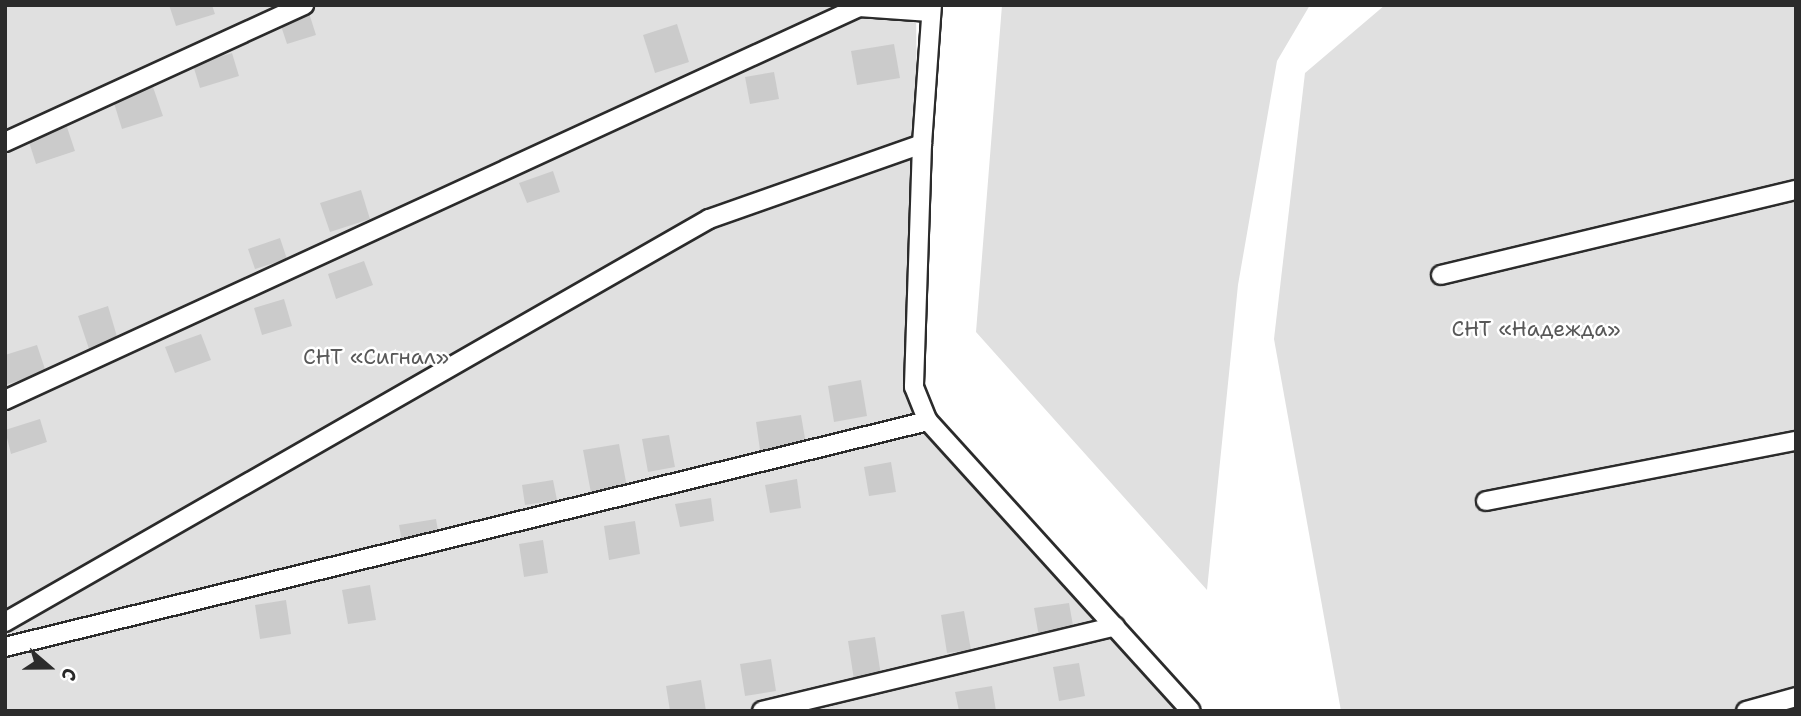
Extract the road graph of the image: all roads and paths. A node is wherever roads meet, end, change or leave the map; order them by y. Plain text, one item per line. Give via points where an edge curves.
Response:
1 (304, 5) edge
2 (931, 9) edge
3 (5, 142) edge
4 (922, 144) junction
5 (1796, 190) edge
6 (1440, 275) dead end
7 (5, 400) edge
8 (928, 421) junction
9 (1796, 441) edge
10 (1486, 500) dead end
11 (5, 622) edge
12 (1115, 626) junction
13 (5, 647) edge
14 (1796, 697) edge
15 (762, 711) edge
16 (1191, 711) edge
17 (1746, 711) edge

1 - 3 lane
2 - 4 lane
2 - 7 lane via 859,7
4 - 8 lane via 914,387
4 - 11 lane via 709,219
5 - 6 lane
8 - 12 lane
8 - 13 lane
9 - 10 lane
12 - 15 lane
12 - 16 lane
14 - 17 lane

